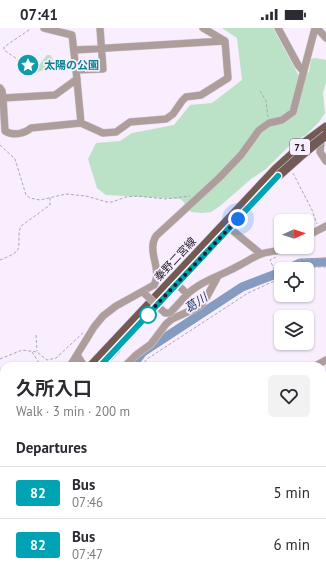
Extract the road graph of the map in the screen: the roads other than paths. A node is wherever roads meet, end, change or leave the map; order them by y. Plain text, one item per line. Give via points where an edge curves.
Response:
1 (44, 28) edge
2 (100, 28) edge
3 (202, 28) edge
4 (278, 28) edge
5 (316, 28) edge
6 (326, 38) edge
7 (225, 41) junction
8 (102, 49) junction
9 (75, 50) junction
10 (76, 70) junction
11 (304, 71) junction
12 (77, 79) junction
13 (0, 88) edge
14 (3, 98) junction
15 (81, 123) junction
16 (326, 127) edge
17 (2, 130) edge
18 (326, 135) edge
19 (326, 161) edge
20 (277, 172) junction
21 (292, 172) road end
22 (326, 226) edge
23 (234, 231) dead end
24 (314, 232) edge
25 (274, 252) edge
26 (261, 254) junction
27 (218, 276) junction
28 (176, 284) junction
29 (143, 292) junction
30 (184, 297) junction
31 (77, 355) junction
32 (73, 362) edge
33 (81, 362) edge
34 (95, 362) edge
35 (104, 362) edge
36 (129, 362) edge

1 - 9 street via 72,35
2 - 8 street
3 - 7 street
4 - 11 street via 298,65
5 - 6 street
5 - 11 street
7 - 8 street
7 - 15 street via 228,78 201,95 186,97 166,119 130,122 116,132 103,133
8 - 9 street
8 - 10 street via 103,69
9 - 10 street
10 - 12 street
11 - 29 street via 294,112 259,130 241,155 156,236 152,248 157,280
12 - 14 street via 55,95
12 - 15 street
13 - 14 street
14 - 17 street
15 - 17 street via 31,128 26,132 9,134
16 - 20 main road, 71 via 307,141
18 - 20 main road, 71, bridge
19 - 21 street via 320,152 320,141 311,142 287,163
20 - 28 main road, 秦野二宮線 / 71
20 - 34 main road, 秦野二宮線 / 71
22 - 24 street
23 - 26 street
25 - 26 street
26 - 27 street
27 - 30 street via 192,289
27 - 36 street via 200,306 172,318 151,344
28 - 30 street
28 - 35 main road, 秦野二宮線 / 71
29 - 30 street, bridge via 165,313 170,313
29 - 31 street via 103,316
31 - 32 street
31 - 33 street

